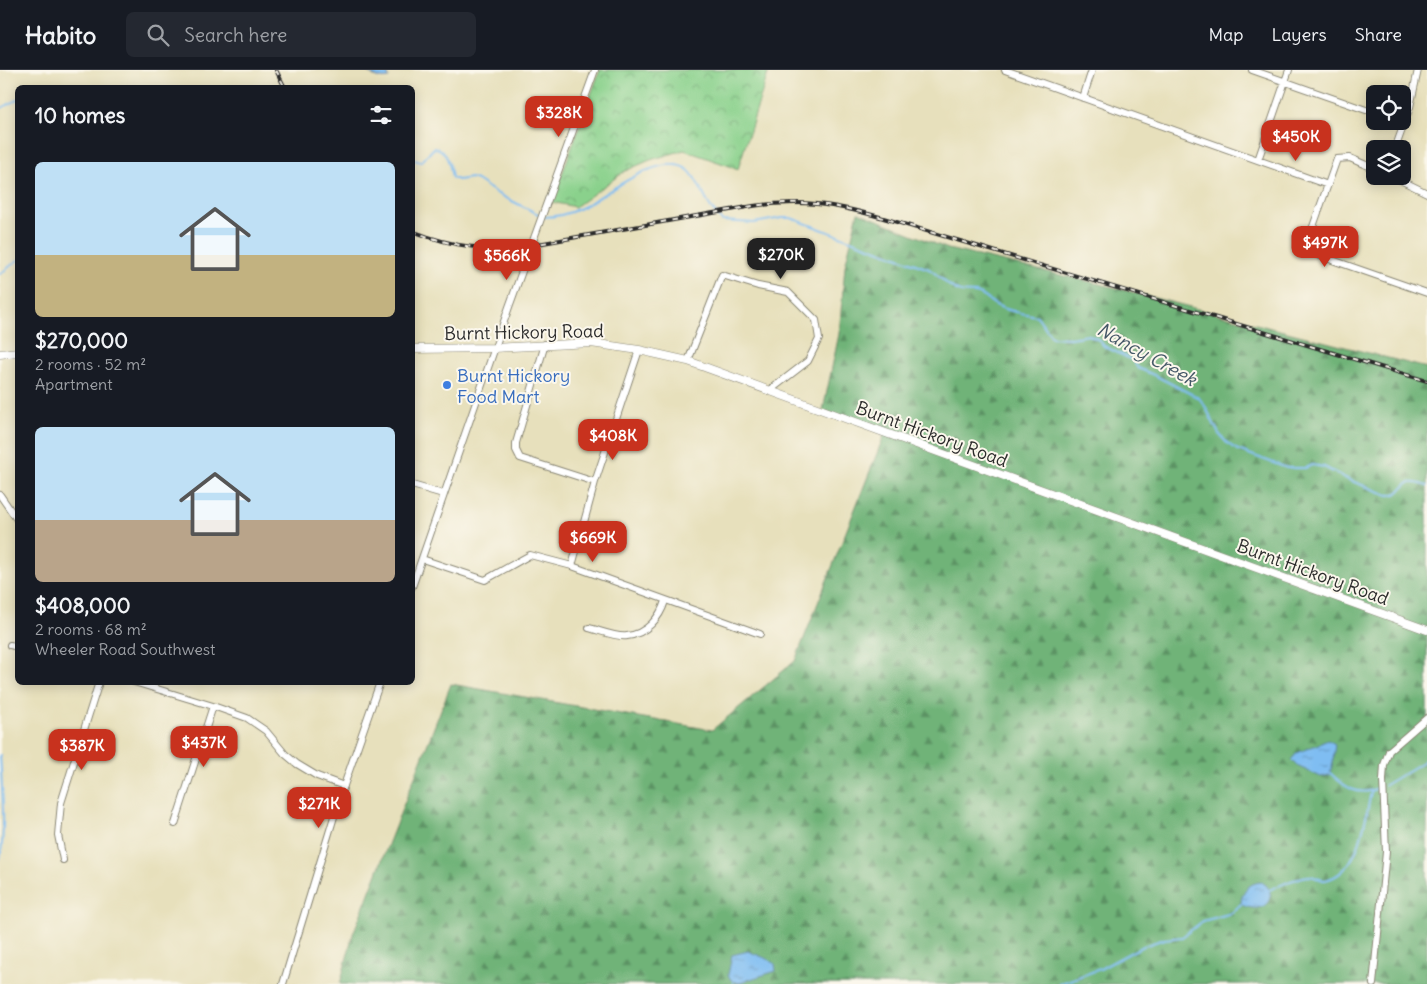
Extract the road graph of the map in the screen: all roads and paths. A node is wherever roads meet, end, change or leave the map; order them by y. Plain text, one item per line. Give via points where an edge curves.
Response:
1 (595, 70) edge
2 (1005, 70) edge
3 (1092, 70) edge
4 (1252, 70) edge
5 (1289, 70) edge
6 (1418, 70) edge
7 (1285, 81) junction
8 (1082, 98) junction
9 (1366, 110) dead end
10 (1398, 140) edge
11 (1258, 160) junction
12 (1366, 165) edge
13 (1328, 185) junction
14 (1411, 185) edge
15 (1427, 193) edge
16 (1427, 293) edge
17 (544, 344) junction
18 (494, 348) junction
19 (415, 349) edge
20 (639, 350) junction
21 (15, 352) edge
22 (0, 354) edge
23 (688, 362) junction
24 (769, 391) junction
25 (595, 482) junction
26 (415, 486) edge
27 (443, 494) junction
28 (0, 495) edge
29 (15, 517) edge
30 (422, 559) junction
31 (572, 566) junction
32 (415, 579) edge
33 (665, 601) junction
34 (589, 628) dead end
35 (1427, 630) edge
36 (760, 634) dead end
37 (98, 685) edge
38 (144, 685) edge
39 (379, 685) edge
40 (213, 706) junction
41 (1427, 718) edge
42 (344, 786) junction
43 (175, 824) dead end
44 (64, 860) dead end
45 (283, 984) edge
46 (1373, 984) edge

1 - 18 street
2 - 8 street
3 - 8 street
4 - 7 street
5 - 7 street
6 - 10 street
7 - 9 street
7 - 11 street
8 - 11 street
11 - 13 street
12 - 13 street via 1350,158 1338,159
13 - 16 street via 1310,235 1312,253
14 - 15 street
17 - 18 main road, Burnt Hickory Road
17 - 20 main road, Burnt Hickory Road via 591,343
17 - 25 street via 516,450 520,458
18 - 19 main road, Burnt Hickory Road
18 - 27 street
20 - 23 main road, Burnt Hickory Road
20 - 25 street
21 - 22 main road
23 - 24 main road, Burnt Hickory Road
23 - 24 street via 722,275 788,292 816,320 818,339 808,361
24 - 35 main road, Burnt Hickory Road
25 - 31 street
26 - 27 street
27 - 30 street
28 - 29 street
30 - 31 street via 485,580 530,555
30 - 32 street
31 - 33 street
33 - 34 street via 662,613 647,629 626,637
33 - 36 street
37 - 44 street via 61,803 58,835
38 - 40 street
39 - 42 street
40 - 42 street via 257,724 297,764
40 - 43 street
41 - 46 street via 1389,751 1384,765 1386,852
42 - 45 street

